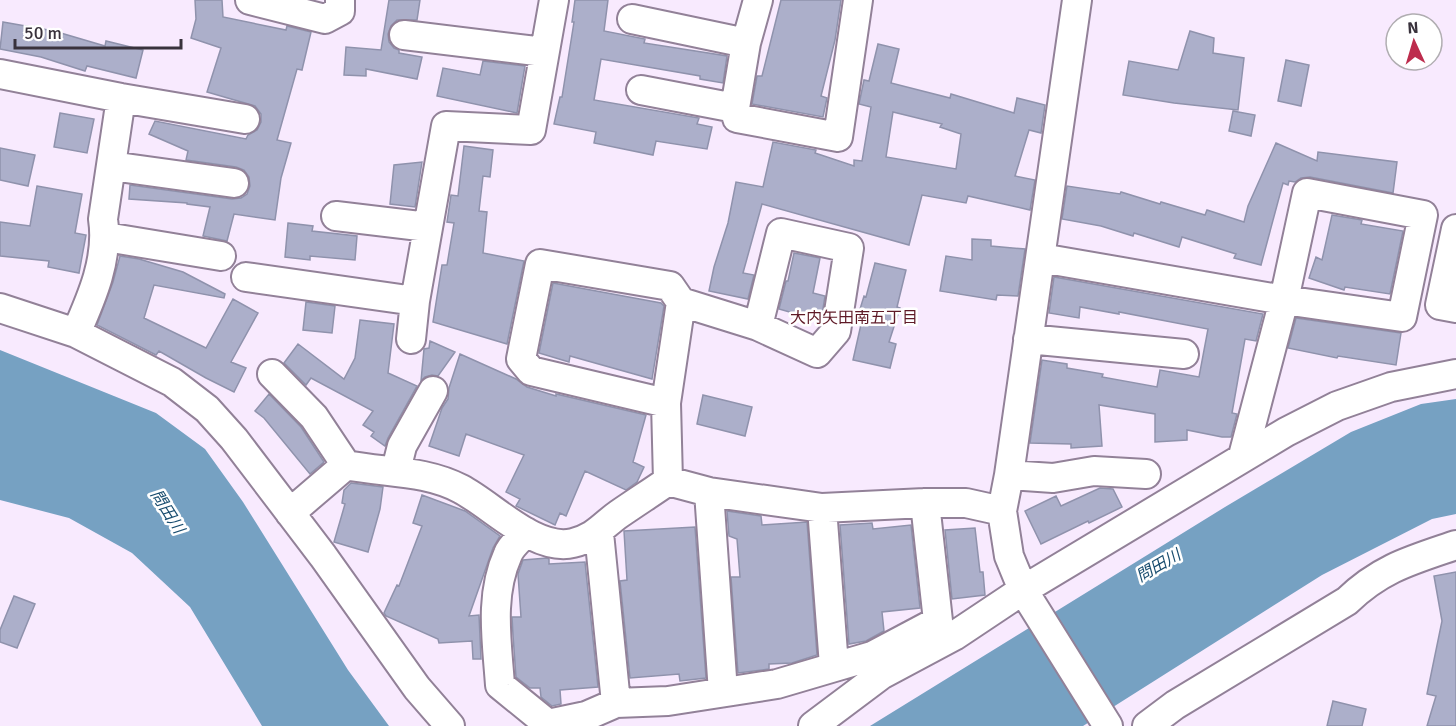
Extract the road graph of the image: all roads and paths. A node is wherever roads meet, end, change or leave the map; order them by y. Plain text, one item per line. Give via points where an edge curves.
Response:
1 (250, 0) edge
2 (340, 0) edge
3 (554, 0) edge
4 (758, 0) edge
5 (858, 0) edge
6 (1077, 0) edge
7 (632, 19) dead end
8 (404, 35) dead end
9 (746, 43) junction
10 (544, 52) junction
11 (0, 74) edge
12 (641, 90) dead end
13 (121, 98) junction
14 (735, 108) junction
15 (245, 120) dead end
16 (111, 166) junction
17 (234, 183) dead end
18 (336, 216) dead end
19 (428, 227) junction
20 (1456, 229) edge
21 (106, 237) junction
22 (221, 256) dead end
23 (1041, 258) junction
24 (246, 277) dead end
25 (1284, 300) junction
26 (415, 301) junction
27 (681, 302) junction
28 (0, 308) edge
29 (1456, 308) edge
30 (758, 326) dead end
31 (76, 333) junction
32 (411, 339) dead end
33 (1028, 339) junction
34 (1184, 354) dead end
35 (272, 374) dead end
36 (1456, 374) edge
37 (433, 391) dead end
38 (666, 403) junction
39 (1243, 456) junction
40 (346, 465) junction
41 (396, 470) junction
42 (1146, 474) dead end
43 (1010, 475) junction
44 (668, 481) junction
45 (709, 492) junction
46 (925, 503) junction
47 (822, 508) junction
48 (1002, 511) junction
49 (290, 513) junction
50 (526, 532) junction
51 (599, 532) junction
52 (1456, 545) edge
53 (1026, 595) junction
54 (834, 666) junction
55 (723, 692) junction
56 (616, 703) junction
57 (450, 726) edge
58 (813, 726) edge
59 (1108, 726) edge
60 (1147, 726) edge

1 - 2 street via 325,20 340,11
3 - 10 street
4 - 9 street
5 - 14 street via 838,137 737,118
6 - 23 street
7 - 9 street
8 - 10 street
9 - 14 street
10 - 19 street via 531,130 446,126
11 - 13 street
12 - 14 street
13 - 15 street
13 - 16 street
16 - 17 street
16 - 21 street via 103,219
18 - 19 street
19 - 26 street
20 - 29 street via 1440,306
21 - 22 street
21 - 31 street via 95,291
23 - 25 street
23 - 33 street
24 - 26 street
25 - 25 street via 1402,317 1423,215 1307,193
25 - 39 street
26 - 32 street
27 - 30 street
27 - 38 street
27 - 38 street via 670,286 540,264 520,359 531,371
28 - 31 street
31 - 49 street via 172,382 207,409
33 - 34 street
33 - 43 street
35 - 40 street via 314,417
36 - 39 street via 1390,387 1337,406
37 - 41 street via 402,446
38 - 44 street
39 - 53 street
40 - 41 street
40 - 49 street
41 - 50 street via 427,475 461,489
42 - 43 street via 1094,471 1053,478
43 - 48 street
44 - 45 street
44 - 51 street
45 - 47 street
45 - 55 street
46 - 47 street
46 - 48 street via 966,504
46 - 54 street via 938,621 872,656
47 - 54 street
48 - 53 street via 1009,556
49 - 57 street via 417,688
50 - 51 street via 556,545 574,543
50 - 56 street via 508,552 497,592 494,611 500,685 548,724 586,716
51 - 56 street
52 - 60 street via 1402,563 1365,583 1347,601
53 - 58 street via 881,675
53 - 59 street
54 - 55 street via 777,684
55 - 56 street via 668,701

